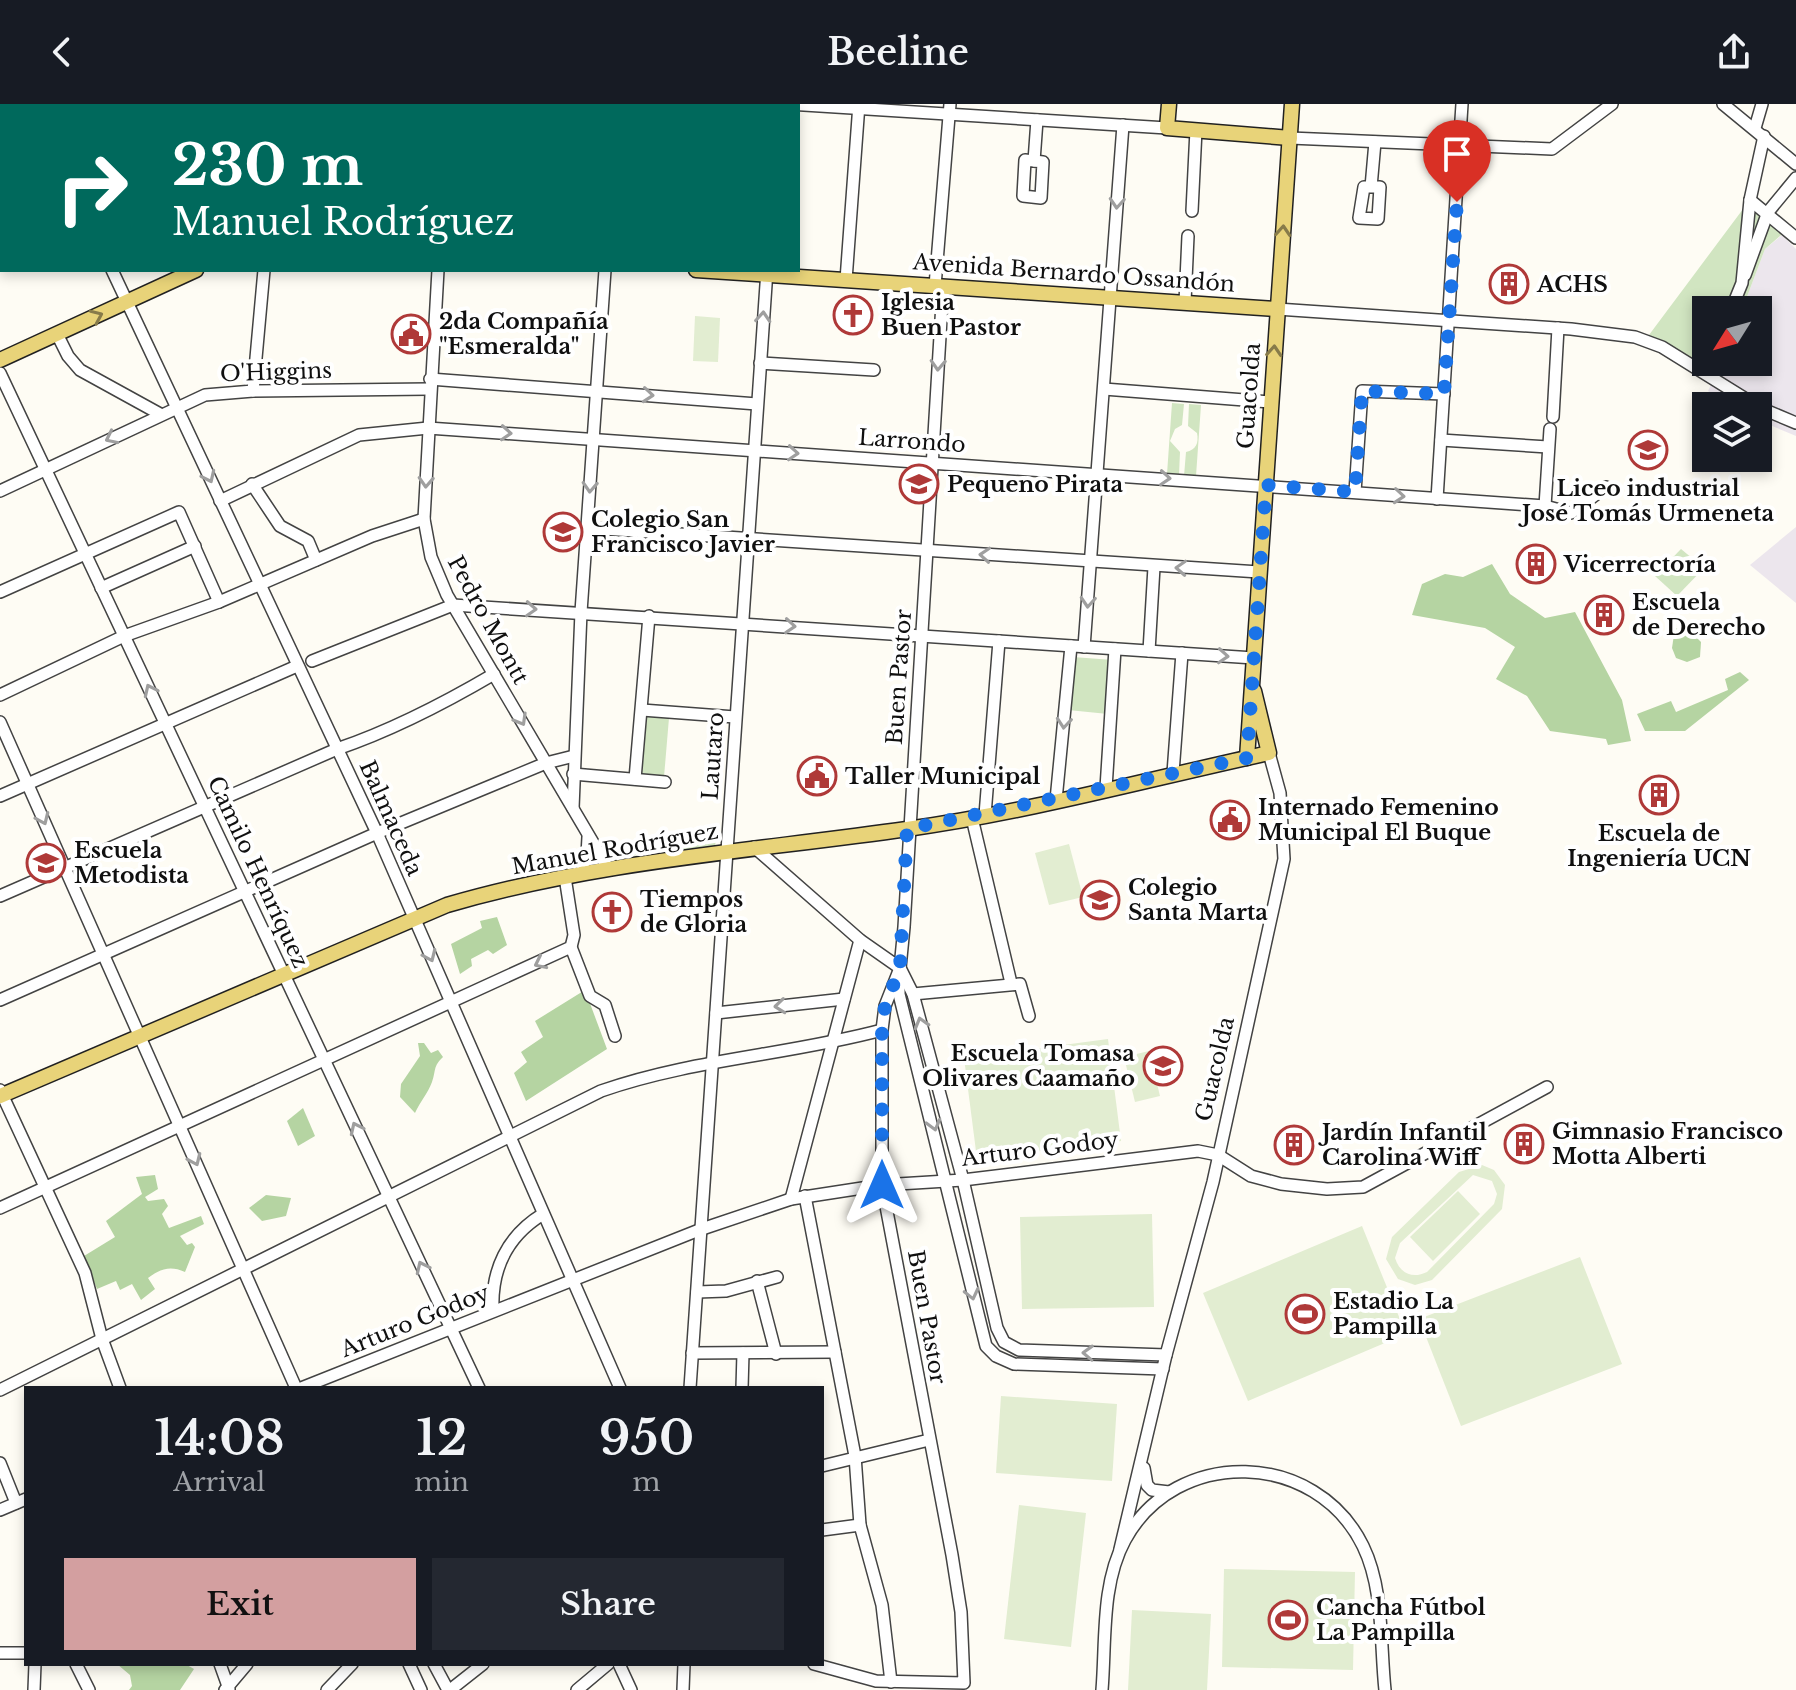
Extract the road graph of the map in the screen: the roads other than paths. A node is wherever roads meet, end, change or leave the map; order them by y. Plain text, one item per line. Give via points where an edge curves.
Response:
1 (800, 104) edge
2 (1169, 104) edge
3 (1292, 104) edge
4 (1462, 104) edge
5 (1612, 104) edge
6 (1723, 104) edge
7 (859, 106) edge
8 (1763, 107) edge
9 (949, 109) edge
10 (1037, 120) junction
11 (1123, 125) junction
12 (1167, 128) junction
13 (1196, 130) junction
14 (1759, 132) junction
15 (1290, 138) junction
16 (1375, 142) junction
17 (1461, 147) junction
18 (1034, 161) dead end
19 (1796, 164) edge
20 (1796, 178) edge
21 (1371, 187) dead end
22 (1750, 200) junction
23 (1192, 211) dead end
24 (1768, 212) junction
25 (1188, 236) dead end
26 (1796, 238) edge
27 (113, 272) edge
28 (192, 272) edge
29 (264, 272) edge
30 (438, 272) edge
31 (605, 272) edge
32 (767, 272) edge
33 (846, 280) junction
34 (1742, 283) junction
35 (939, 286) junction
36 (1737, 296) edge
37 (1110, 297) junction
38 (1185, 302) junction
39 (127, 303) junction
40 (1277, 309) junction
41 (1448, 320) junction
42 (1558, 328) junction
43 (57, 334) junction
44 (0, 360) edge
45 (760, 363) junction
46 (1692, 367) edge
47 (874, 370) dead end
48 (0, 373) edge
49 (1708, 376) edge
50 (430, 384) junction
51 (1104, 389) junction
52 (253, 391) junction
53 (596, 391) junction
54 (1734, 392) edge
55 (1444, 394) junction
56 (1270, 402) junction
57 (757, 404) junction
58 (176, 406) junction
59 (1772, 413) edge
60 (160, 414) junction
61 (1796, 423) edge
62 (428, 428) junction
63 (592, 439) junction
64 (1441, 440) junction
65 (1548, 447) junction
66 (754, 450) junction
67 (933, 462) junction
68 (46, 470) junction
69 (1098, 474) junction
70 (252, 484) junction
71 (1266, 485) junction
72 (1606, 487) dead end
73 (0, 491) edge
74 (1355, 492) junction
75 (1437, 499) junction
76 (220, 501) junction
77 (1545, 506) junction
78 (424, 519) junction
79 (588, 528) junction
80 (748, 537) junction
81 (195, 546) junction
82 (926, 551) junction
83 (86, 554) junction
84 (316, 560) junction
85 (1091, 563) junction
86 (1154, 567) junction
87 (1259, 572) junction
88 (260, 585) junction
89 (101, 588) junction
90 (0, 592) edge
91 (219, 602) junction
92 (453, 605) junction
93 (581, 612) junction
94 (649, 616) junction
95 (742, 622) junction
96 (124, 636) junction
97 (922, 636) junction
98 (999, 641) junction
99 (1071, 646) junction
100 (1084, 647) junction
101 (1115, 649) junction
102 (1149, 651) junction
103 (1182, 653) junction
104 (1254, 658) junction
105 (312, 661) dead end
106 (297, 666) junction
107 (494, 674) junction
108 (1254, 691) junction
109 (0, 695) edge
110 (642, 710) junction
111 (735, 717) junction
112 (0, 722) edge
113 (166, 724) junction
114 (337, 749) junction
115 (1269, 753) junction
116 (574, 756) junction
117 (1247, 758) junction
118 (546, 763) junction
119 (1173, 773) junction
120 (573, 774) junction
121 (635, 779) junction
122 (665, 782) dead end
123 (27, 784) junction
124 (1106, 788) junction
125 (0, 796) edge
126 (1056, 800) junction
127 (205, 808) junction
128 (573, 808) junction
129 (978, 817) junction
130 (907, 829) junction
131 (587, 832) junction
132 (377, 833) junction
133 (754, 847) junction
134 (726, 851) junction
135 (608, 868) junction
136 (66, 869) junction
137 (581, 874) junction
138 (565, 877) junction
139 (245, 892) junction
140 (0, 896) edge
141 (414, 919) junction
142 (860, 940) junction
143 (571, 947) junction
144 (104, 955) junction
145 (900, 968) junction
146 (284, 976) junction
147 (1011, 983) junction
148 (913, 994) junction
149 (844, 999) junction
150 (0, 1000) edge
151 (451, 1002) junction
152 (716, 1013) junction
153 (1029, 1016) dead end
154 (882, 1030) junction
155 (615, 1036) dead end
156 (141, 1037) junction
157 (833, 1043) junction
158 (323, 1058) junction
159 (711, 1062) junction
160 (1547, 1087) dead end
161 (1, 1094) edge
162 (180, 1125) junction
163 (509, 1137) junction
164 (1218, 1155) junction
165 (963, 1180) junction
166 (948, 1181) junction
167 (882, 1185) junction
168 (44, 1188) junction
169 (805, 1196) junction
170 (390, 1199) junction
171 (791, 1199) junction
172 (0, 1208) edge
173 (543, 1214) junction
174 (699, 1230) junction
175 (244, 1270) junction
176 (777, 1277) dead end
177 (572, 1281) junction
178 (757, 1281) junction
179 (697, 1292) junction
180 (493, 1311) junction
181 (451, 1328) junction
182 (102, 1339) junction
183 (835, 1352) junction
184 (692, 1353) junction
185 (743, 1353) junction
186 (776, 1354) junction
187 (1166, 1355) junction
188 (1163, 1369) junction
189 (119, 1386) edge
190 (298, 1386) edge
191 (304, 1386) edge
192 (478, 1386) edge
193 (619, 1386) edge
194 (690, 1386) edge
195 (742, 1386) edge
196 (0, 1390) edge
197 (929, 1440) junction
198 (1143, 1455) junction
199 (855, 1456) junction
200 (0, 1463) edge
201 (824, 1465) edge
202 (1170, 1492) junction
203 (21, 1501) edge
204 (0, 1510) edge
205 (860, 1525) junction
206 (824, 1530) edge
207 (1120, 1549) junction
208 (0, 1653) edge
209 (24, 1653) edge
210 (35, 1666) edge
211 (77, 1666) edge
212 (221, 1666) edge
213 (245, 1666) edge
214 (350, 1666) edge
215 (410, 1666) edge
216 (435, 1666) edge
217 (480, 1666) edge
218 (606, 1666) edge
219 (620, 1666) edge
220 (684, 1666) edge
221 (820, 1666) edge
222 (891, 1682) junction
223 (227, 1689) edge
224 (34, 1690) edge
225 (89, 1690) edge
226 (327, 1690) edge
227 (421, 1690) edge
228 (449, 1690) edge
229 (577, 1690) edge
230 (631, 1690) edge
231 (683, 1690) edge
232 (1102, 1690) edge
233 (1385, 1690) edge

1 - 7 street
2 - 12 main road
3 - 15 main road, Guacolda
4 - 17 street
5 - 17 street via 1552,149
6 - 14 street
7 - 9 street
7 - 33 street
8 - 14 street
9 - 10 street
9 - 35 street, Buen Pastor
10 - 11 street
10 - 18 street
11 - 12 street
11 -> 37 street
12 - 13 main road
13 - 15 main road
13 - 23 street
14 - 19 street
14 - 22 street
15 - 16 street
40 -> 15 main road, Guacolda
16 - 17 street
16 - 21 street
17 - 41 street
20 - 24 street
22 - 24 street
22 - 34 street
24 - 26 street
24 - 34 street
25 - 38 street
27 - 39 street, Balmaceda
28 - 39 main road
29 - 52 street
30 - 50 street, Pedro Montt
31 - 53 street
32 - 33 main road, Avenida Bernardo Ossandón
45 -> 32 street, Lautaro
33 - 35 main road, Avenida Bernardo Ossandón
34 - 36 street
35 - 37 main road, Avenida Bernardo Ossandón
35 -> 67 street, Buen Pastor
37 - 38 main road, Avenida Bernardo Ossandón
37 - 51 street
38 - 40 main road, Avenida Bernardo Ossandón
43 -> 39 main road
39 - 58 street, Balmaceda
40 - 41 street, Avenida Bernardo Ossandón
56 -> 40 main road, Guacolda
41 - 42 street, Avenida Bernardo Ossandón
41 - 55 street
42 - 46 street, Avenida Bernardo Ossandón via 1646,340
42 - 65 street
43 - 44 main road
43 - 60 street via 80,370
45 - 47 street
45 - 57 street, Lautaro
48 - 68 street, Camilo Henríquez
49 - 54 street, Avenida Bernardo Ossandón
50 - 52 street, O'Higgins
50 - 53 street, O'Higgins
50 - 62 street, Pedro Montt
51 - 56 street
51 - 69 street
52 - 58 street, O'Higgins via 213,393
53 -> 57 street, O'Higgins
53 - 63 street
55 - 64 street
55 - 74 street via 1362,391
56 - 71 main road, Guacolda
57 - 66 street, Lautaro
58 - 60 street, O'Higgins
58 -> 76 street, Balmaceda
59 - 61 street, Avenida Bernardo Ossandón
60 -> 68 street, O'Higgins
62 -> 63 street, Larrondo
62 - 70 street, Larrondo via 359,435
62 -> 78 street, Pedro Montt
63 - 66 street, Larrondo
63 -> 79 street
64 - 65 street
64 - 75 street
65 - 77 street
66 -> 67 street, Larrondo
66 - 80 street, Lautaro
67 - 69 street, Larrondo
67 - 82 street, Buen Pastor
68 - 73 street, O'Higgins
68 - 83 street, Camilo Henríquez
69 -> 71 street, Larrondo
69 - 85 street
70 - 76 street, Larrondo
70 - 84 street via 280,526 308,541
71 - 74 street, Larrondo
71 - 87 main road, Guacolda
72 - 77 street, Larrondo via 1571,513
74 -> 75 street, Larrondo
75 - 77 street, Larrondo
76 - 88 street, Balmaceda
78 - 84 street
78 - 92 street, Pedro Montt via 431,557
79 - 80 street
79 - 93 street
80 - 82 street
80 - 95 street, Lautaro
81 - 83 street via 179,512
81 - 89 street
81 - 91 street
85 -> 82 street
82 - 97 street, Buen Pastor
83 - 89 street, Camilo Henríquez
83 - 90 street
84 - 88 street
85 - 86 street
85 -> 100 street
87 -> 86 street
86 - 102 street
87 - 104 main road, Guacolda
88 - 91 street
88 - 106 street, Balmaceda
89 - 96 street, Camilo Henríquez
91 - 96 street
92 -> 93 street
92 - 105 street
92 - 107 street, Pedro Montt
93 - 94 street
93 - 116 street
94 - 95 street
94 - 110 street
95 -> 97 street
95 - 111 street, Lautaro
96 - 109 street
113 -> 96 street, Camilo Henríquez
97 - 98 street
97 - 130 street, Buen Pastor
98 - 99 street
98 - 129 street
99 - 100 street
99 -> 126 street
100 - 101 street
101 - 102 street
101 - 124 street
102 - 103 street
103 -> 104 street
103 - 119 street
104 - 108 main road, Guacolda
106 - 113 street
106 - 114 street, Balmaceda
107 - 114 street via 441,706
107 -> 118 street, Pedro Montt
108 - 115 main road, Guacolda
108 - 117 main road, Guacolda
110 - 111 street
110 - 121 street
111 - 134 street, Lautaro
112 - 123 street
113 - 123 street
113 - 127 street, Camilo Henríquez
114 - 127 street
114 - 132 street, Balmaceda
115 - 117 main road, Manuel Rodríguez
115 - 164 street, Guacolda via 1280,793 1284,859
116 - 118 street
116 - 120 street
117 - 119 main road, Manuel Rodríguez
118 - 128 street, Pedro Montt
118 - 132 street
119 - 124 main road, Manuel Rodríguez
120 - 121 street
120 - 128 street
121 - 122 street
123 - 125 street
123 -> 136 street
124 - 126 main road, Manuel Rodríguez
126 - 129 main road, Manuel Rodríguez
127 - 136 street
127 - 139 street, Camilo Henríquez
128 - 131 street, Pedro Montt
129 - 130 main road, Manuel Rodríguez
129 - 147 street
130 - 133 main road, Manuel Rodríguez
130 - 145 street, Buen Pastor
131 - 135 street, Pedro Montt
131 - 137 street
132 - 139 street
132 - 141 street, Balmaceda
133 - 134 main road, Manuel Rodríguez
133 - 142 street
134 - 135 main road, Manuel Rodríguez
134 - 152 street, Lautaro
135 - 137 main road, Manuel Rodríguez
136 - 140 street
136 - 144 street
137 - 138 main road, Manuel Rodríguez
138 - 141 main road, Manuel Rodríguez via 474,897
138 - 143 street via 574,935
139 - 144 street
139 - 146 street, Camilo Henríquez
141 - 146 main road, Manuel Rodríguez
141 -> 151 street, Balmaceda
142 - 145 street
142 - 149 street
143 -> 151 street
143 - 155 street via 590,996 605,1005
144 - 150 street
144 - 156 street
145 - 148 street
145 - 154 street, Buen Pastor
145 -> 166 street via 899,994
146 - 156 main road, Manuel Rodríguez
146 - 158 street, Camilo Henríquez
147 - 148 street
147 - 153 street via 1024,989
165 -> 148 street
149 -> 152 street
149 - 157 street
151 - 158 street
151 - 163 street, Balmaceda
152 - 159 street, Lautaro
154 - 157 street
154 - 167 street, Buen Pastor
156 - 161 main road, Manuel Rodríguez
156 - 162 street
157 - 159 street
157 - 171 street
158 - 162 street
170 -> 158 street, Camilo Henríquez
159 - 163 street via 601,1091
159 - 174 street, Lautaro
160 - 164 street, Arturo Godoy via 1363,1187 1281,1184 1251,1176
161 - 168 street
162 - 168 street
162 -> 175 street
163 - 170 street
163 - 173 street, Balmaceda
164 - 165 street, Arturo Godoy via 1173,1153
164 - 187 street, Guacolda
165 - 166 street, Arturo Godoy
187 -> 165 street via 1019,1350 1004,1342
166 - 167 street, Arturo Godoy
166 -> 188 street via 981,1334 991,1352 1014,1364
167 - 169 street, Arturo Godoy
167 - 197 street, Buen Pastor
168 - 172 street
168 - 182 street via 85,1273
169 - 171 street, Arturo Godoy
169 - 183 street
170 - 175 street
181 -> 170 street, Camilo Henríquez
171 - 174 street, Arturo Godoy
173 - 177 street, Balmaceda
173 - 180 street via 518,1233 500,1261
174 - 177 street, Arturo Godoy
174 - 179 street, Lautaro
175 - 182 street
175 - 190 street
176 - 178 street
177 - 180 street, Arturo Godoy
177 - 193 street, Balmaceda
178 - 179 street via 726,1291
178 - 186 street
179 - 184 street, Lautaro
180 - 181 street, Arturo Godoy
181 - 191 street, Arturo Godoy
181 - 192 street, Camilo Henríquez
182 - 189 street
182 - 196 street
183 - 186 street
183 - 199 street
184 - 185 street
184 - 194 street, Lautaro
185 - 186 street
185 - 195 street
187 - 188 street, Guacolda
188 - 198 street, Guacolda
197 - 199 street
197 - 222 street, Buen Pastor via 961,1612 964,1683
198 - 202 street via 1147,1485 1158,1493
198 - 207 street, Guacolda
199 - 201 street
199 - 205 street
200 - 203 street
202 - 207 street via 1141,1517
202 - 233 street via 1212,1474 1253,1471 1293,1480 1328,1501 1355,1531 1372,1569
203 - 204 street
205 - 206 street
205 - 222 street via 882,1605
207 - 232 street, Guacolda via 1108,1598
208 - 209 street
210 - 224 street
211 - 225 street
212 - 223 street
213 - 223 street
214 - 226 street
215 - 227 street
216 - 228 street
217 - 228 street
218 - 229 street
219 - 230 street
220 - 231 street
221 - 222 street

